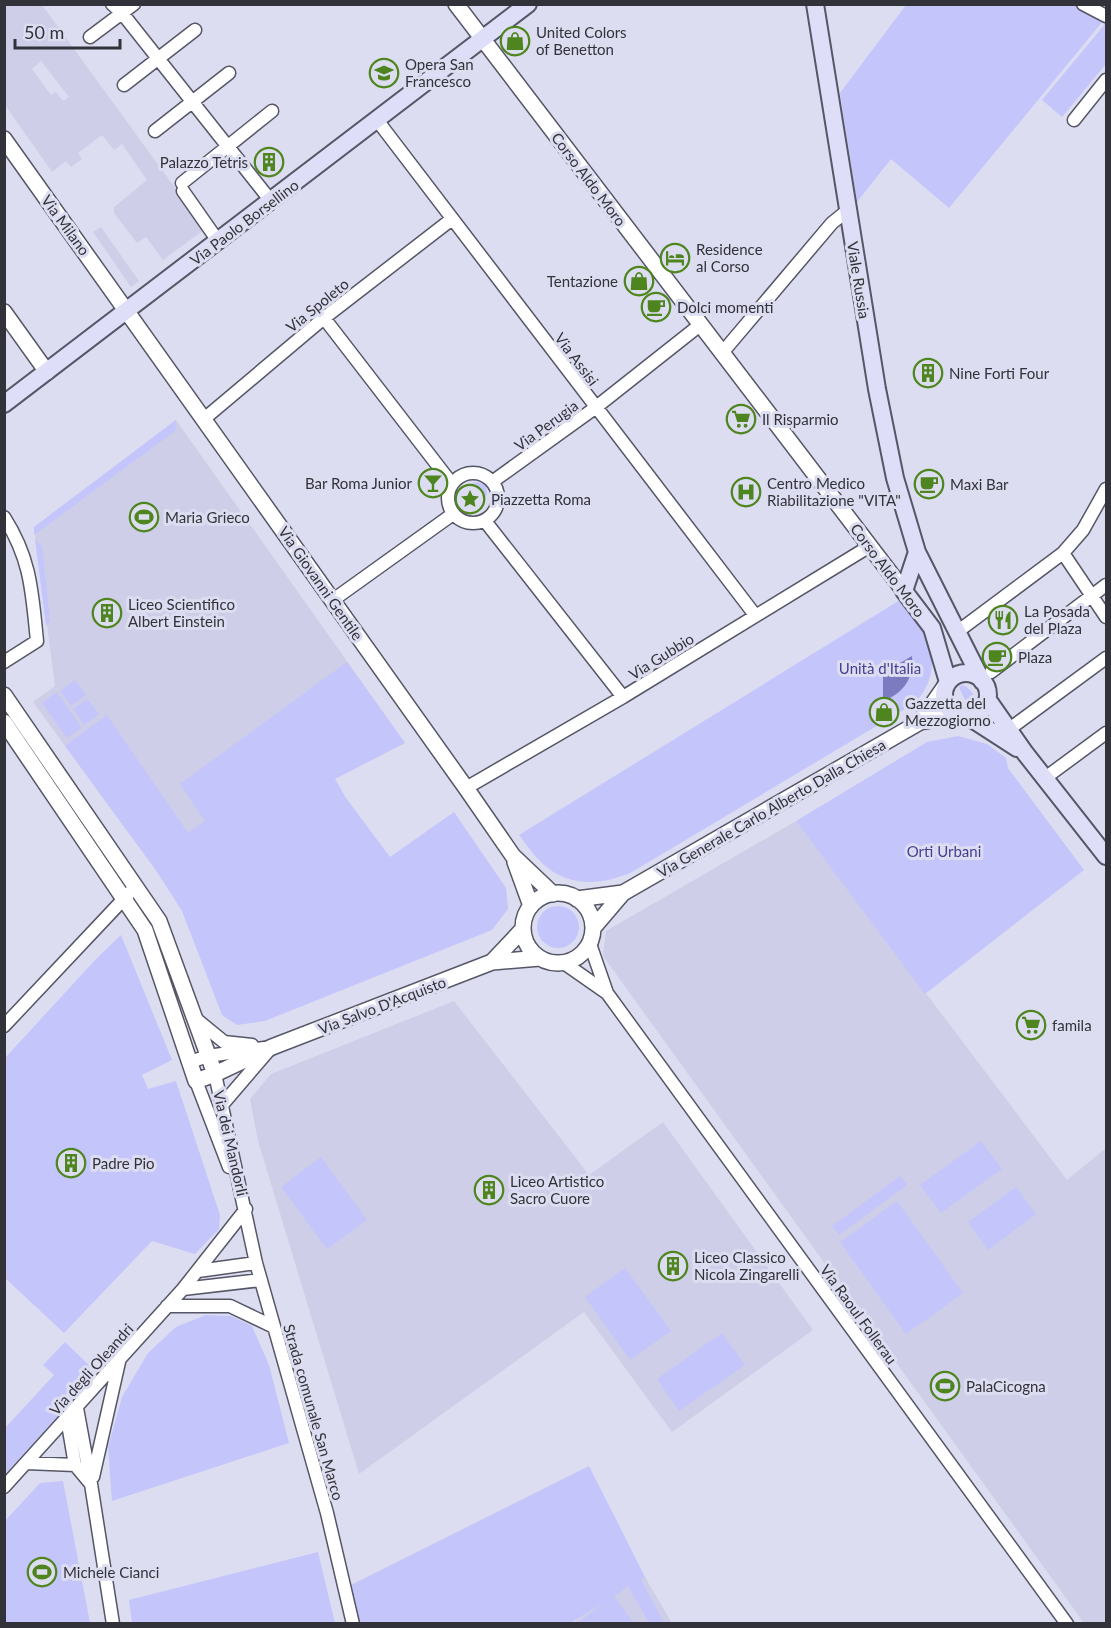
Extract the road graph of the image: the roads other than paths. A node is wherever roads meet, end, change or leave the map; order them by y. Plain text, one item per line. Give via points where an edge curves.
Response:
1 (112, 4) edge
2 (134, 4) edge
3 (456, 4) edge
4 (528, 4) edge
5 (815, 4) edge
6 (1083, 4) edge
7 (122, 13) junction
8 (1107, 16) edge
9 (195, 30) dead end
10 (90, 37) dead end
11 (483, 40) junction
12 (158, 58) junction
13 (229, 73) dead end
14 (1107, 80) edge
15 (124, 85) dead end
16 (192, 102) junction
17 (272, 111) dead end
18 (377, 120) junction
19 (1074, 120) dead end
20 (155, 131) dead end
21 (4, 139) edge
22 (227, 147) junction
23 (271, 201) junction
24 (847, 211) junction
25 (452, 219) junction
26 (218, 242) junction
27 (127, 310) junction
28 (6, 316) edge
29 (324, 318) junction
30 (700, 324) junction
31 (722, 353) junction
32 (46, 372) junction
33 (4, 404) edge
34 (596, 408) junction
35 (204, 419) junction
36 (492, 482) junction
37 (452, 484) junction
38 (1107, 489) edge
39 (453, 514) junction
40 (4, 517) edge
41 (485, 520) junction
42 (870, 546) junction
43 (917, 552) junction
44 (1063, 554) junction
45 (1107, 585) edge
46 (904, 591) junction
47 (1092, 596) junction
48 (333, 600) junction
49 (755, 615) junction
50 (1107, 617) edge
51 (957, 632) junction
52 (1107, 658) edge
53 (4, 662) edge
54 (987, 676) junction
55 (948, 682) junction
56 (4, 695) edge
57 (623, 697) junction
58 (988, 700) junction
59 (969, 717) junction
60 (920, 722) junction
61 (4, 723) edge
62 (1008, 730) junction
63 (1107, 733) edge
64 (1025, 753) junction
65 (1045, 778) junction
66 (466, 788) junction
67 (1107, 855) edge
68 (513, 856) junction
69 (130, 892) junction
70 (623, 893) junction
71 (553, 894) junction
72 (578, 899) junction
73 (531, 906) junction
74 (594, 927) junction
75 (523, 929) junction
76 (590, 944) junction
77 (540, 958) junction
78 (492, 962) junction
79 (564, 963) junction
80 (607, 993) junction
81 (196, 1019) junction
82 (4, 1026) edge
83 (272, 1047) junction
84 (208, 1056) junction
85 (190, 1062) junction
86 (215, 1074) junction
87 (196, 1081) junction
88 (221, 1106) junction
89 (246, 1209) junction
90 (256, 1263) junction
91 (198, 1271) junction
92 (261, 1280) junction
93 (183, 1289) junction
94 (167, 1306) junction
95 (274, 1327) junction
96 (119, 1360) junction
97 (77, 1407) junction
98 (68, 1418) junction
99 (26, 1463) junction
100 (75, 1465) junction
101 (91, 1484) junction
102 (4, 1487) edge
103 (113, 1623) edge
104 (353, 1623) edge
105 (1067, 1623) edge

1 - 7 street
2 - 7 street
3 - 11 street, Corso Aldo Moro
4 - 11 main road, Via Paolo Borsellino
5 - 24 main road, Viale Russia
6 - 8 street
7 - 10 street
7 - 12 street
9 - 12 street
11 - 18 main road, Via Paolo Borsellino
11 - 30 street, Corso Aldo Moro
12 - 15 street
12 - 16 street
13 - 16 street
14 - 19 street
16 - 20 street
16 - 22 street
17 - 22 street
18 - 23 main road, Via Paolo Borsellino
18 - 25 street, Via Assisi
21 - 27 street, Via Milano
22 - 23 street
22 - 26 street via 182,187
23 - 26 main road, Via Paolo Borsellino
24 - 31 street via 831,223
24 - 43 main road, Viale Russia via 881,411 895,478
25 - 29 street, Via Spoleto
25 - 34 street, Via Assisi
26 - 27 main road, Via Paolo Borsellino
27 - 32 main road, Via Paolo Borsellino
27 - 35 street, Via Giovanni Gentile
28 - 32 street
29 - 35 street, Via Spoleto
29 - 37 street
30 - 31 street, Corso Aldo Moro
30 - 34 street, Via Perugia
31 - 42 street, Corso Aldo Moro
32 - 33 main road, Via Paolo Borsellino
34 - 36 street, Via Perugia
34 - 49 street, Via Assisi
35 - 48 street, Via Giovanni Gentile
36 - 37 street via 472,473
36 - 41 street via 498,503
37 - 39 street via 447,499
38 - 44 street via 1083,530
39 - 41 street via 468,523
39 - 48 street
40 - 53 street via 18,539 31,579 37,641
41 - 57 street
42 - 46 street, Corso Aldo Moro
42 - 49 street, Via Gubbio
43 - 46 main road
43 - 51 main road, Viale Russia
44 - 47 street
44 - 51 street
45 - 47 street
46 - 55 main road, Corso Aldo Moro via 932,628
47 - 50 street
47 - 54 street
48 - 66 street, Via Giovanni Gentile
49 - 57 street, Via Gubbio
51 - 54 main road, Viale Russia
52 - 62 street
54 - 55 main road via 965,674
54 - 58 main road, Viale Russia
55 - 59 main road, Corso Aldo Moro via 944,696 949,710
55 - 60 street
56 - 69 street, Via dei Mandorli
57 - 66 street, Via Gubbio
58 - 59 main road via 981,712
58 - 62 main road, Viale Russia
59 - 60 street
59 - 64 main road
60 - 70 street, Via Generale Carlo Alberto Dalla Chiesa
61 - 69 street, Via dei Mandorli
62 - 64 main road, Viale Russia
63 - 65 street
64 - 65 main road, Viale Russia
65 - 67 main road, Viale Russia
66 - 68 street, Via Giovanni Gentile
68 - 71 street, Via Giovanni Gentile
68 - 73 street, Via Giovanni Gentile
69 - 81 street, Via dei Mandorli via 159,921
69 - 82 street
69 - 85 street, Via dei Mandorli
70 - 72 street, Via Generale Carlo Alberto Dalla Chiesa
70 - 74 street, Via Generale Carlo Alberto Dalla Chiesa
71 - 72 street
71 - 73 street
72 - 74 street via 589,911
73 - 75 street
74 - 76 street
75 - 77 street via 528,945
75 - 78 street, Via Salvo D'Acquisto
76 - 79 street via 579,956
76 - 80 street, Via Raoul Follerau
77 - 78 street, Via Salvo D'Acquisto
77 - 79 street
78 - 83 street, Via Salvo D'Acquisto
79 - 80 street, Via Raoul Follerau
80 - 105 street, Via Raoul Follerau
81 - 83 street via 224,1041
81 - 84 street, Via dei Mandorli
83 - 84 street, Via Salvo D'Acquisto
83 - 86 street, Via Salvo D'Acquisto
83 - 88 street
84 - 85 street, Via Salvo D'Acquisto
84 - 86 street, Via dei Mandorli
85 - 87 street, Via dei Mandorli
86 - 87 street, Via Salvo D'Acquisto
86 - 88 street, Via dei Mandorli
87 - 89 street, Via dei Mandorli
88 - 89 street, Via dei Mandorli
89 - 90 street, Strada comunale San Marco
89 - 91 street, Via degli Oleandri
90 - 91 street
90 - 92 street, Strada comunale San Marco
91 - 93 street, Via degli Oleandri
92 - 93 street
92 - 95 street, Strada comunale San Marco
93 - 94 street, Via degli Oleandri
94 - 95 street via 230,1306
94 - 96 street, Via degli Oleandri
95 - 104 street, Strada comunale San Marco via 327,1513
96 - 97 street, Via degli Oleandri
96 - 101 street
97 - 98 street, Via degli Oleandri
97 - 101 street
98 - 99 street, Via degli Oleandri
98 - 100 street
99 - 100 street
99 - 102 street, Via degli Oleandri
100 - 101 street
101 - 103 street

